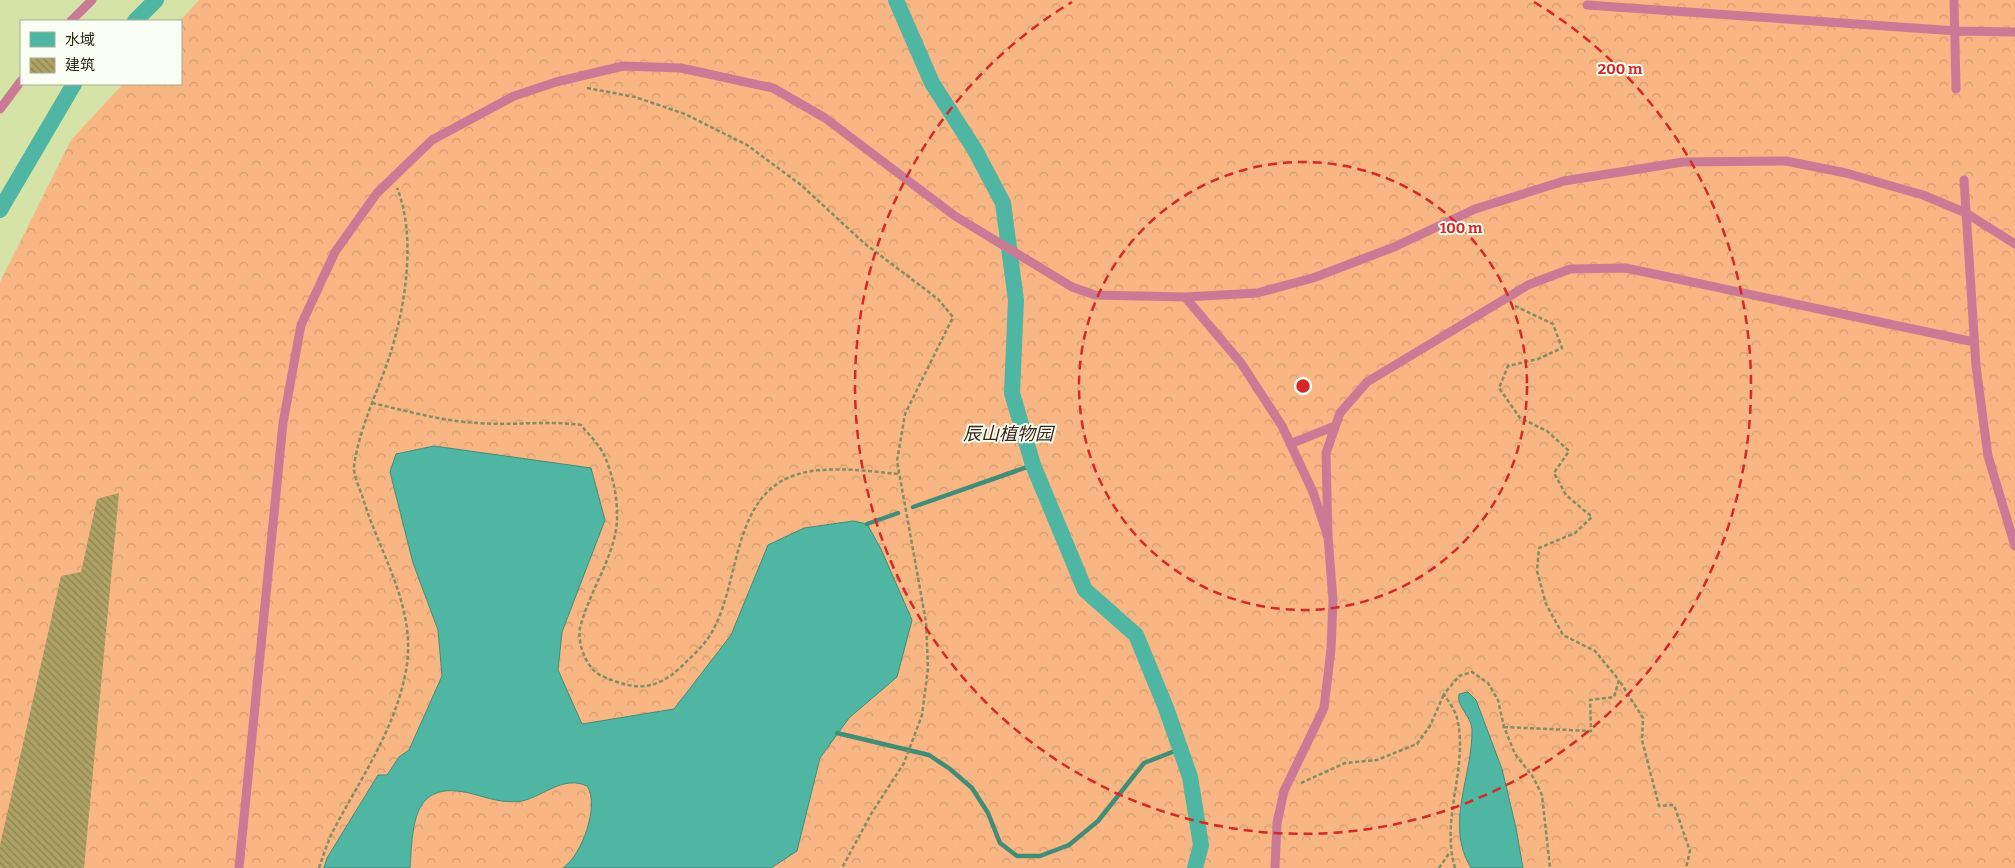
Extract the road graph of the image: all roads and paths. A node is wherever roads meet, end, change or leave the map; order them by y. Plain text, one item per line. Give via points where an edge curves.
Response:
1 (92, 0) edge
2 (1954, 0) edge
3 (1587, 5) dead end
4 (72, 20) edge
5 (1956, 31) junction
6 (2015, 32) edge
7 (20, 82) edge
8 (582, 87) dead end
9 (1956, 89) dead end
10 (0, 109) edge
11 (393, 177) junction
12 (1964, 180) dead end
13 (1966, 214) junction
14 (2015, 244) edge
15 (1184, 297) junction
16 (1503, 300) junction
17 (1974, 342) junction
18 (372, 403) junction
19 (1335, 426) junction
20 (1290, 444) junction
21 (899, 474) junction
22 (1328, 537) junction
23 (2015, 546) edge
24 (1619, 680) junction
25 (1444, 694) junction
26 (1504, 727) junction
27 (1284, 791) junction
28 (1450, 852) junction
29 (239, 868) edge
30 (319, 868) edge
31 (842, 868) edge
32 (1275, 868) edge
33 (1439, 868) edge
34 (1455, 868) edge
35 (1550, 868) edge
36 (1686, 868) edge

1 - 4 lane
2 - 5 lane
3 - 5 lane
5 - 6 lane
5 - 9 lane
7 - 10 lane
8 - 21 path via 635,97 685,114 747,145 801,185 864,243 938,299 953,317 905,414 897,461
11 - 15 lane via 432,140 514,96 623,66 681,68 773,88 825,118 954,216 1072,287 1095,295
11 - 18 path via 404,205 407,244 405,294 389,356
11 - 29 lane via 377,193 335,252 301,325 283,423
12 - 13 lane
13 - 14 lane
13 - 15 lane via 1923,195 1846,173 1786,161 1683,162 1564,181 1475,209 1394,247 1313,278 1257,293
13 - 17 lane
15 - 20 lane via 1241,363
16 - 17 lane via 1528,285 1570,269 1626,268
16 - 19 lane via 1367,382 1340,413
16 - 24 path via 1553,324 1562,348 1538,359 1508,366 1499,388 1520,418 1547,431 1569,452 1554,472 1566,494 1592,517 1575,533 1540,548 1537,571 1546,604 1563,635 1595,651
17 - 23 lane via 1988,456
18 - 21 path via 430,417 477,423 518,425 552,421 581,425 604,454 616,493 617,522 608,558 580,630 582,653 596,673 620,684 642,687 667,680 713,630 756,503 781,481 814,470
18 - 30 path via 354,468 406,614 407,664 392,720 331,835
19 - 20 lane
19 - 22 lane via 1326,453
20 - 22 lane via 1313,492
21 - 31 path via 926,622 928,668 922,715 906,757
22 - 27 lane via 1333,600 1324,708
24 - 26 path via 1614,697 1590,700 1591,731
24 - 36 path via 1643,718 1642,740 1659,806 1674,805 1690,852
25 - 26 path via 1459,676 1472,672 1488,683 1498,700
25 - 27 path via 1430,726 1417,744 1377,760 1345,763
25 - 28 path via 1457,716 1461,747 1451,814
26 - 35 path via 1515,754 1542,795
27 - 32 lane via 1277,823
28 - 33 path
28 - 34 path

